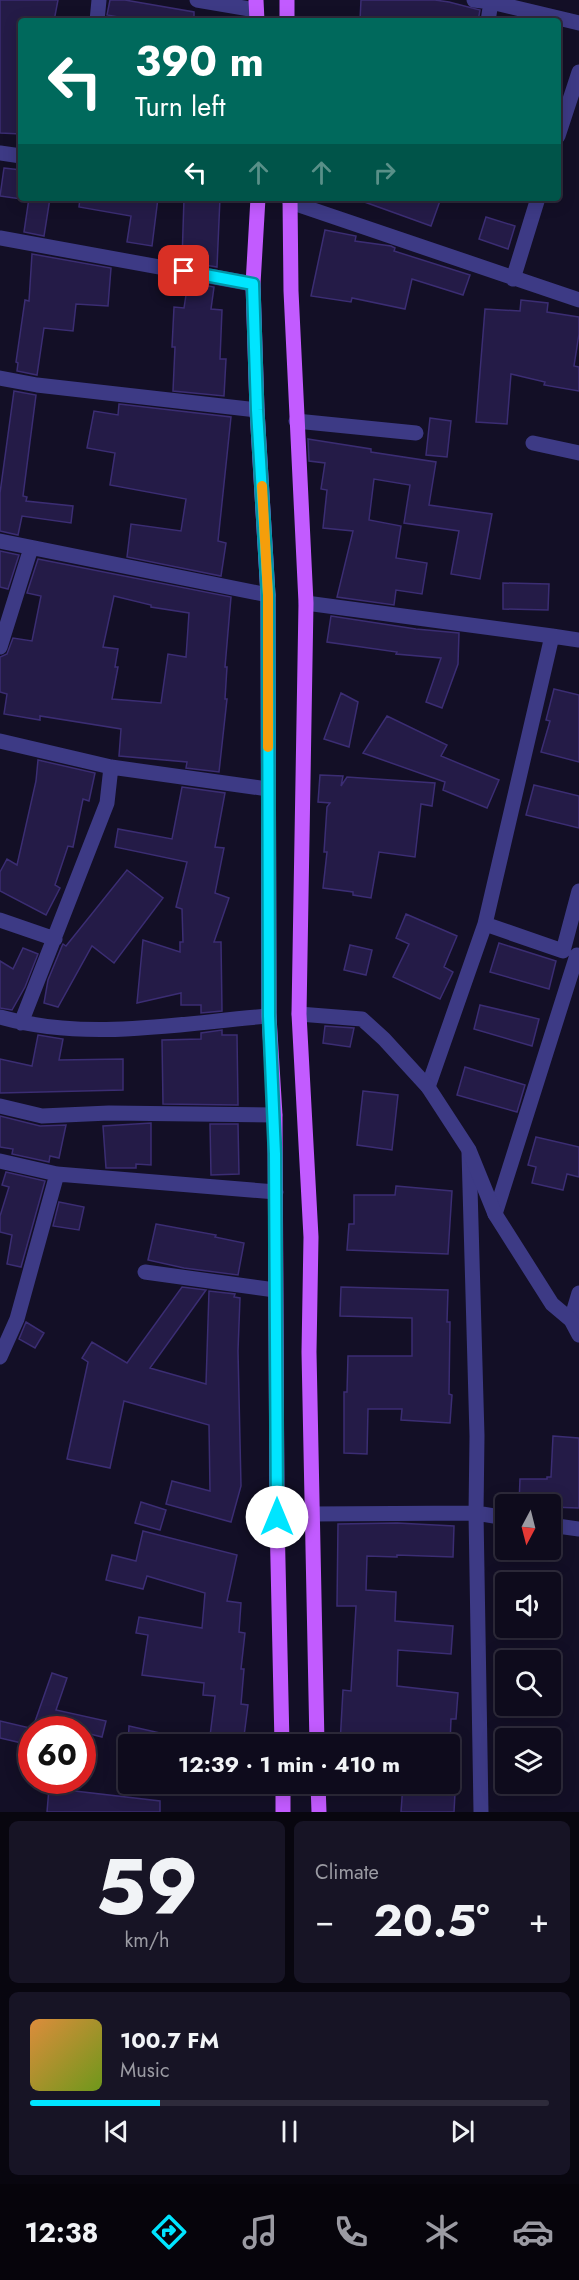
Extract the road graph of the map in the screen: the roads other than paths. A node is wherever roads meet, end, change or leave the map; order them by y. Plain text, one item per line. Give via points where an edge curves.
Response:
1 (99, 0) edge
2 (197, 0) edge
3 (287, 0) edge
4 (474, 0) edge
5 (491, 1) edge
6 (256, 10) edge
7 (97, 18) edge
8 (287, 18) edge
9 (488, 18) edge
10 (559, 18) edge
11 (561, 18) edge
12 (579, 23) edge
13 (579, 72) edge
14 (561, 127) edge
15 (0, 153) edge
16 (18, 156) edge
17 (255, 201) edge
18 (290, 201) edge
19 (293, 201) edge
20 (537, 201) edge
21 (0, 238) edge
22 (513, 279) junction
23 (253, 284) junction
24 (579, 300) edge
25 (0, 378) edge
26 (257, 410) junction
27 (296, 421) junction
28 (416, 433) dead end
29 (533, 443) dead end
30 (579, 453) edge
31 (0, 541) edge
32 (31, 548) junction
33 (268, 595) junction
34 (306, 603) junction
35 (552, 636) junction
36 (579, 640) edge
37 (0, 647) edge
38 (0, 741) edge
39 (111, 767) junction
40 (268, 789) junction
41 (579, 891) edge
42 (0, 920) edge
43 (484, 924) junction
44 (55, 939) junction
45 (573, 954) edge
46 (299, 1014) junction
47 (269, 1016) junction
48 (0, 1017) edge
49 (21, 1023) junction
50 (428, 1087) junction
51 (0, 1106) edge
52 (275, 1115) junction
53 (469, 1150) junction
54 (0, 1161) edge
55 (57, 1174) junction
56 (276, 1192) junction
57 (495, 1214) junction
58 (145, 1272) dead end
59 (275, 1290) junction
60 (579, 1293) edge
61 (571, 1320) junction
62 (579, 1335) edge
63 (2, 1348) edge
64 (476, 1513) junction
65 (312, 1514) junction
66 (495, 1516) edge
67 (561, 1527) edge
68 (579, 1529) edge
69 (282, 1734) edge
70 (316, 1734) edge
71 (283, 1794) edge
72 (318, 1794) edge
73 (283, 1812) edge
74 (319, 1812) edge
75 (481, 1812) edge

1 - 7 street
2 - 6 street
3 - 8 main road
4 - 5 street
5 - 9 street
5 - 10 street
11 - 12 street
13 - 14 street
15 - 16 street
17 - 23 main road
18 - 27 main road
19 - 22 street
20 - 22 street
21 - 23 street
22 - 24 street
23 - 26 main road
25 - 26 street
26 - 33 main road
27 - 28 street
27 - 34 main road
29 - 30 street
31 - 32 street
32 - 33 street
32 - 37 street
33 - 40 main road
34 - 35 street
34 - 46 main road
35 - 36 street
35 - 43 street
38 - 39 street
39 - 40 street
39 - 44 street via 107,802
40 - 47 main road
41 - 45 street
42 - 44 street
43 - 45 street
43 - 50 street
44 - 49 street
45 - 57 street
46 - 50 street via 362,1019
46 - 65 main road via 311,1237
47 - 49 street via 106,1031
47 - 52 main road
48 - 49 street
50 - 53 street
51 - 52 street via 42,1116
52 - 56 main road
53 - 57 street
53 - 64 street
54 - 55 street
55 - 56 street
55 - 63 street via 17,1319
56 - 59 main road
57 - 61 street via 552,1304
58 - 59 street
59 - 69 main road
60 - 61 street
61 - 62 street
64 - 65 street
64 - 66 street
64 - 75 street
65 - 70 main road
67 - 68 street
71 - 73 main road
72 - 74 main road

